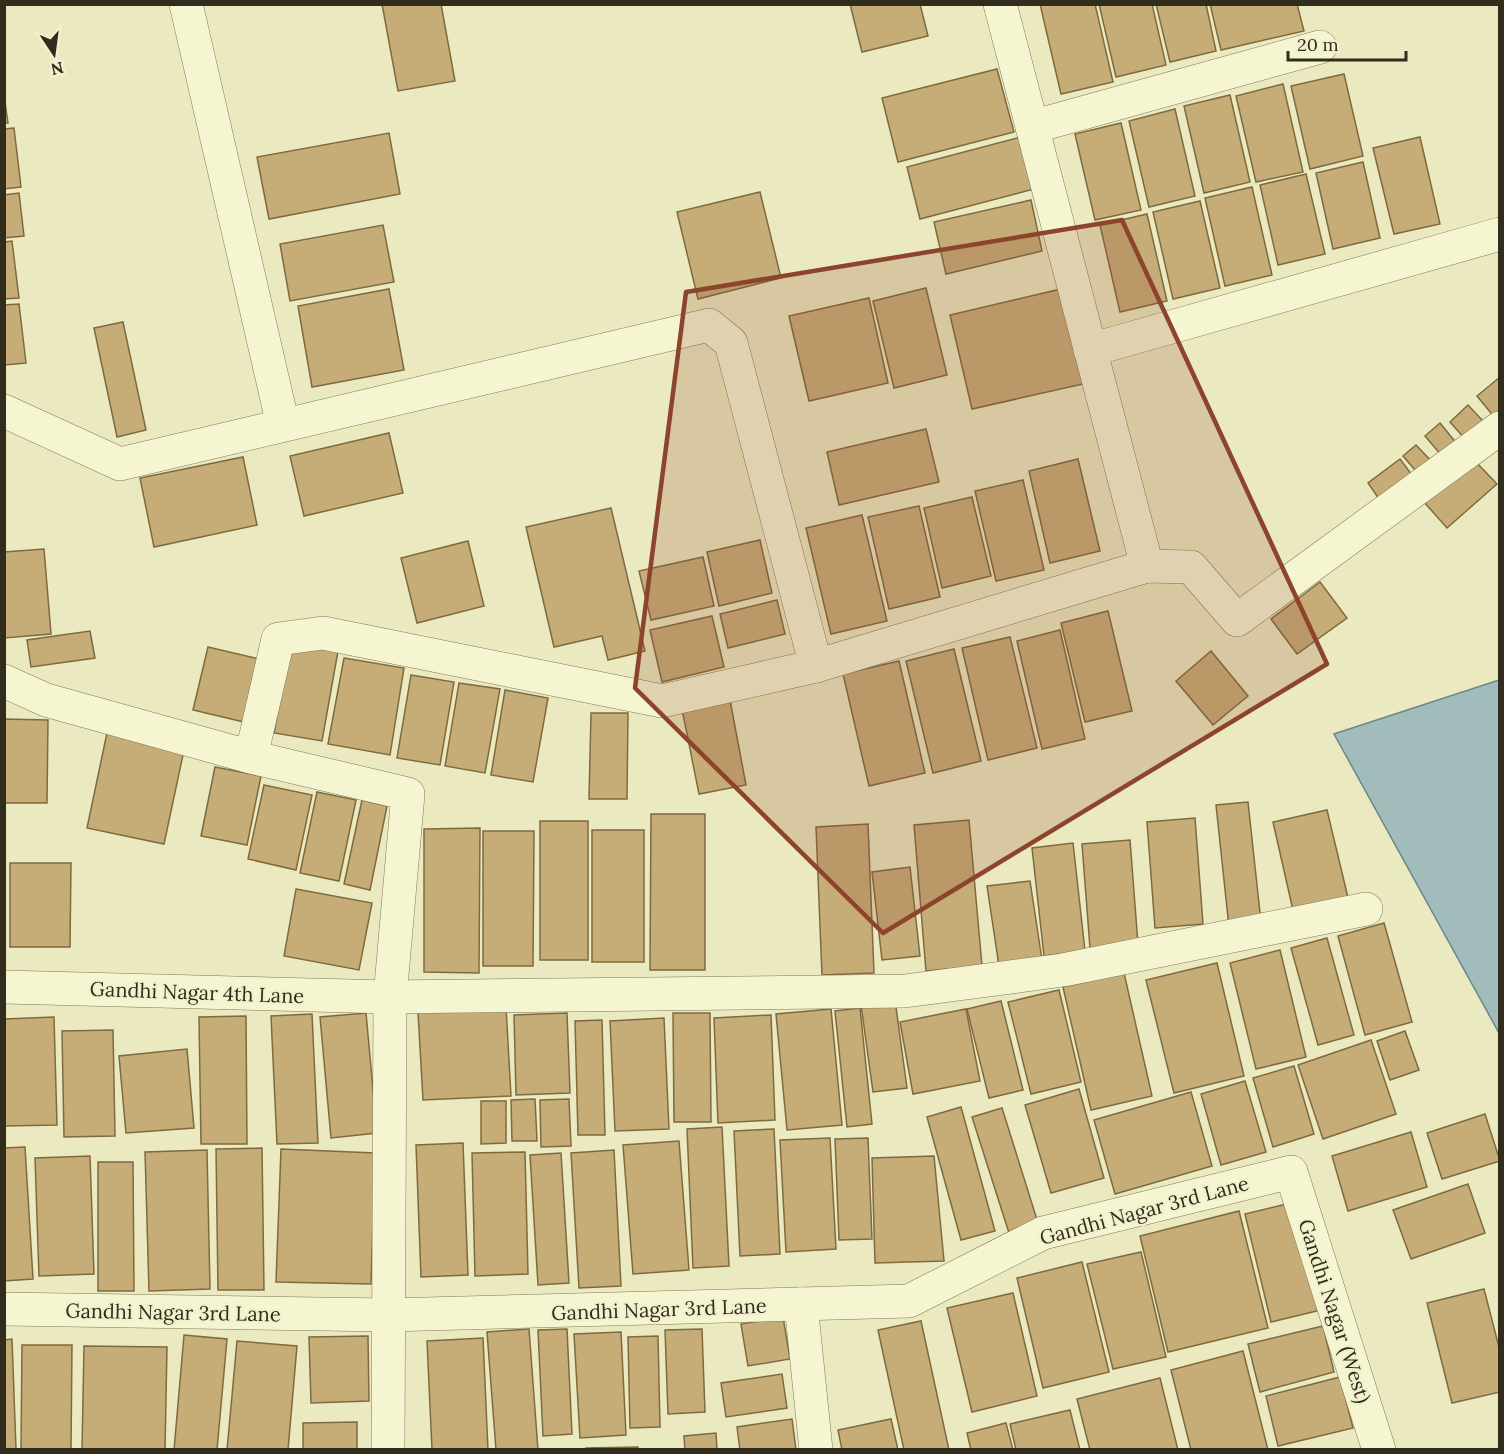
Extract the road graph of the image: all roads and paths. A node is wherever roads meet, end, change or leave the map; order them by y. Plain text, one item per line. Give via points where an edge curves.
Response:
1 (186, 4) edge
2 (1000, 4) edge
3 (1320, 47) dead end
4 (1032, 127) junction
5 (1500, 234) edge
6 (1090, 350) junction
7 (4, 411) edge
8 (283, 425) junction
9 (1500, 428) edge
10 (1147, 566) junction
11 (816, 666) junction
12 (4, 681) edge
13 (251, 757) junction
14 (1366, 909) dead end
15 (4, 987) edge
16 (390, 997) junction
17 (1291, 1172) joint
18 (801, 1304) junction
19 (4, 1309) edge
20 (388, 1315) junction
21 (388, 1449) edge
22 (816, 1449) edge
23 (1379, 1449) edge

1 - 8 street
2 - 4 street
3 - 4 street
4 - 6 street
5 - 6 street
6 - 10 street
7 - 8 street via 120,464
8 - 11 street via 709,325 731,344
9 - 10 street via 1237,620 1191,567
10 - 11 street
11 - 13 street via 662,701 323,633 278,639
12 - 13 street via 46,700
13 - 16 street via 408,794
14 - 16 street, Gandhi Nagar 4th Lane via 1063,970 905,991
15 - 16 street, Gandhi Nagar 4th Lane
16 - 20 street
17 - 18 street, Gandhi Nagar 3rd Lane via 1043,1233 909,1301
17 - 23 street, Gandhi Nagar (West)
18 - 20 street, Gandhi Nagar 3rd Lane
18 - 22 street
19 - 20 street, Gandhi Nagar 3rd Lane
20 - 21 street

